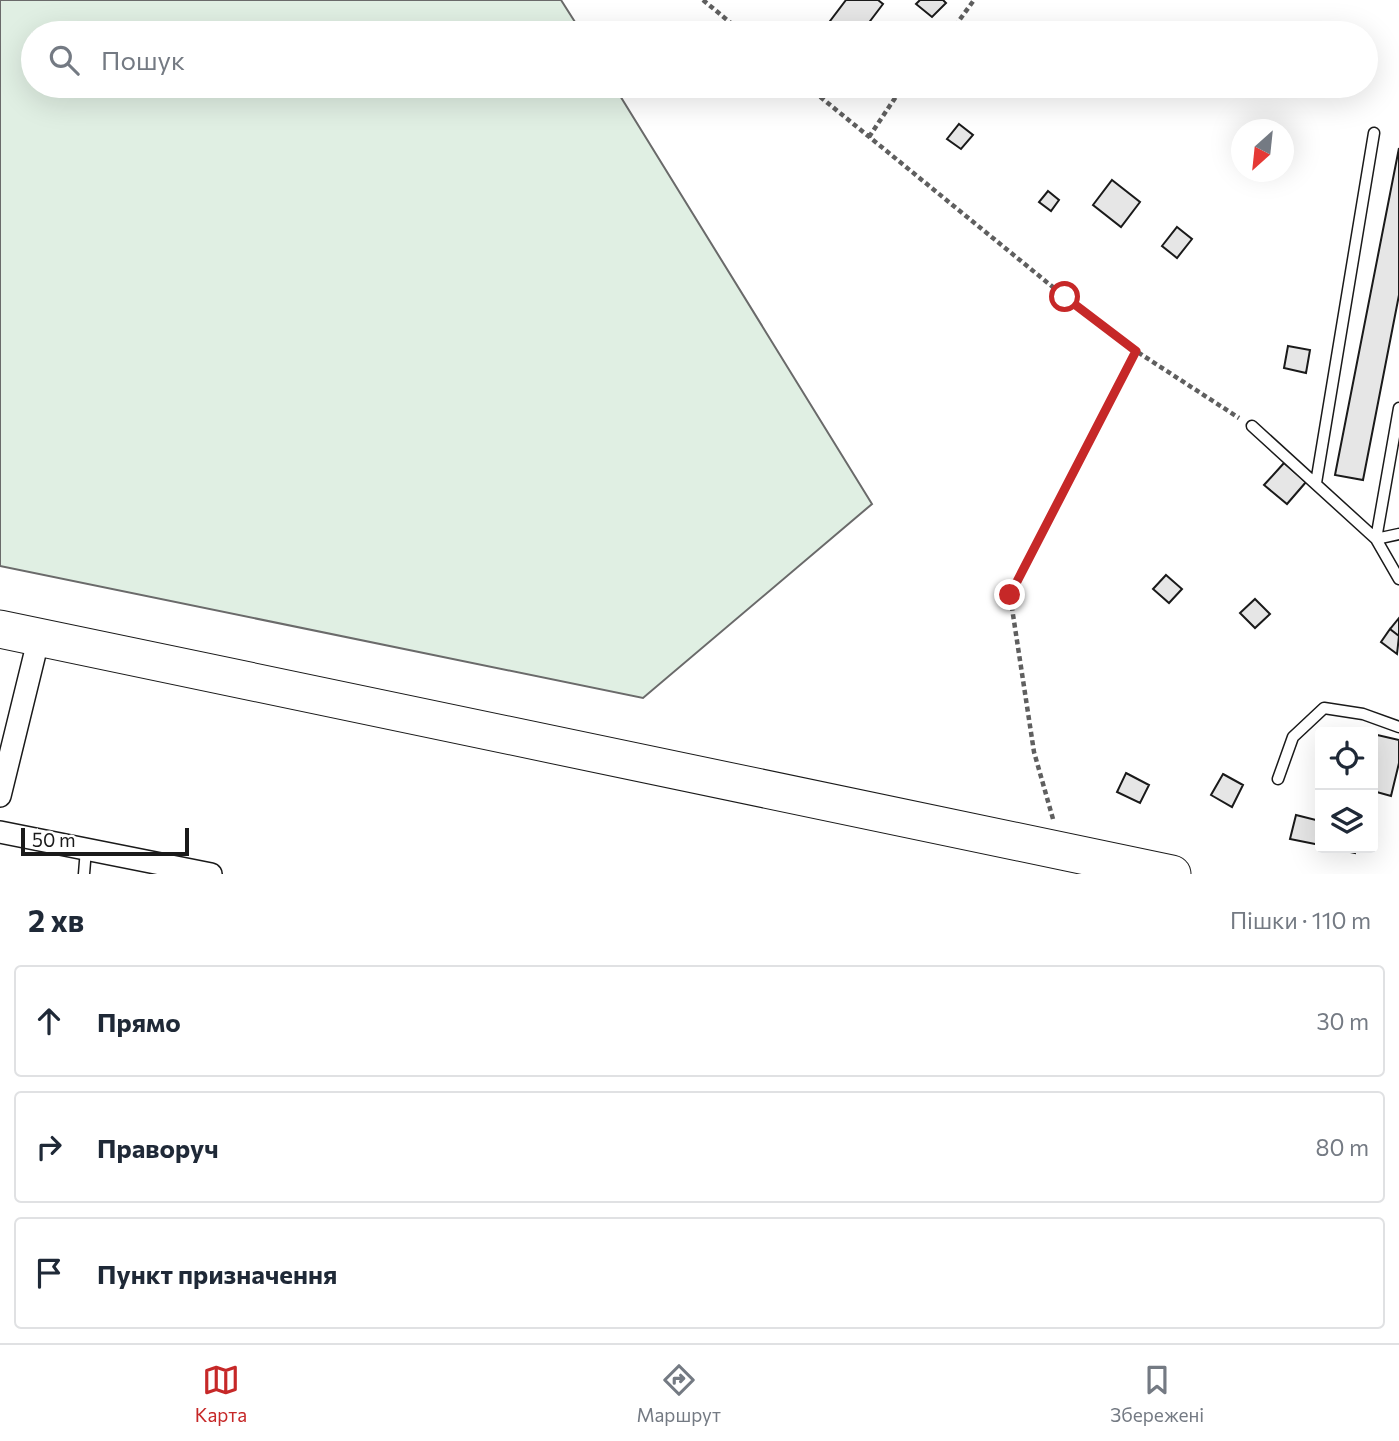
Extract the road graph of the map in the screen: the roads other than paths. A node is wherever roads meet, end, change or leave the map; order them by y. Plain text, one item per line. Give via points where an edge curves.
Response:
1 (1374, 133) dead end
2 (1399, 408) edge
3 (1252, 426) road end
4 (1316, 483) junction
5 (1399, 534) edge
6 (1376, 539) junction
7 (1399, 579) edge
8 (0, 629) edge
9 (39, 637) junction
10 (1399, 727) edge
11 (1278, 779) dead end
12 (0, 796) edge
13 (0, 832) edge
14 (86, 849) junction
15 (84, 874) edge
16 (211, 874) edge
17 (1172, 874) edge

1 - 4 lane
2 - 6 lane
3 - 4 lane
4 - 6 lane
5 - 6 lane
6 - 7 lane
8 - 9 highway
9 - 12 street
9 - 17 highway
10 - 11 lane via 1363,714 1324,708 1293,737
13 - 14 street
14 - 15 lane
14 - 16 street

